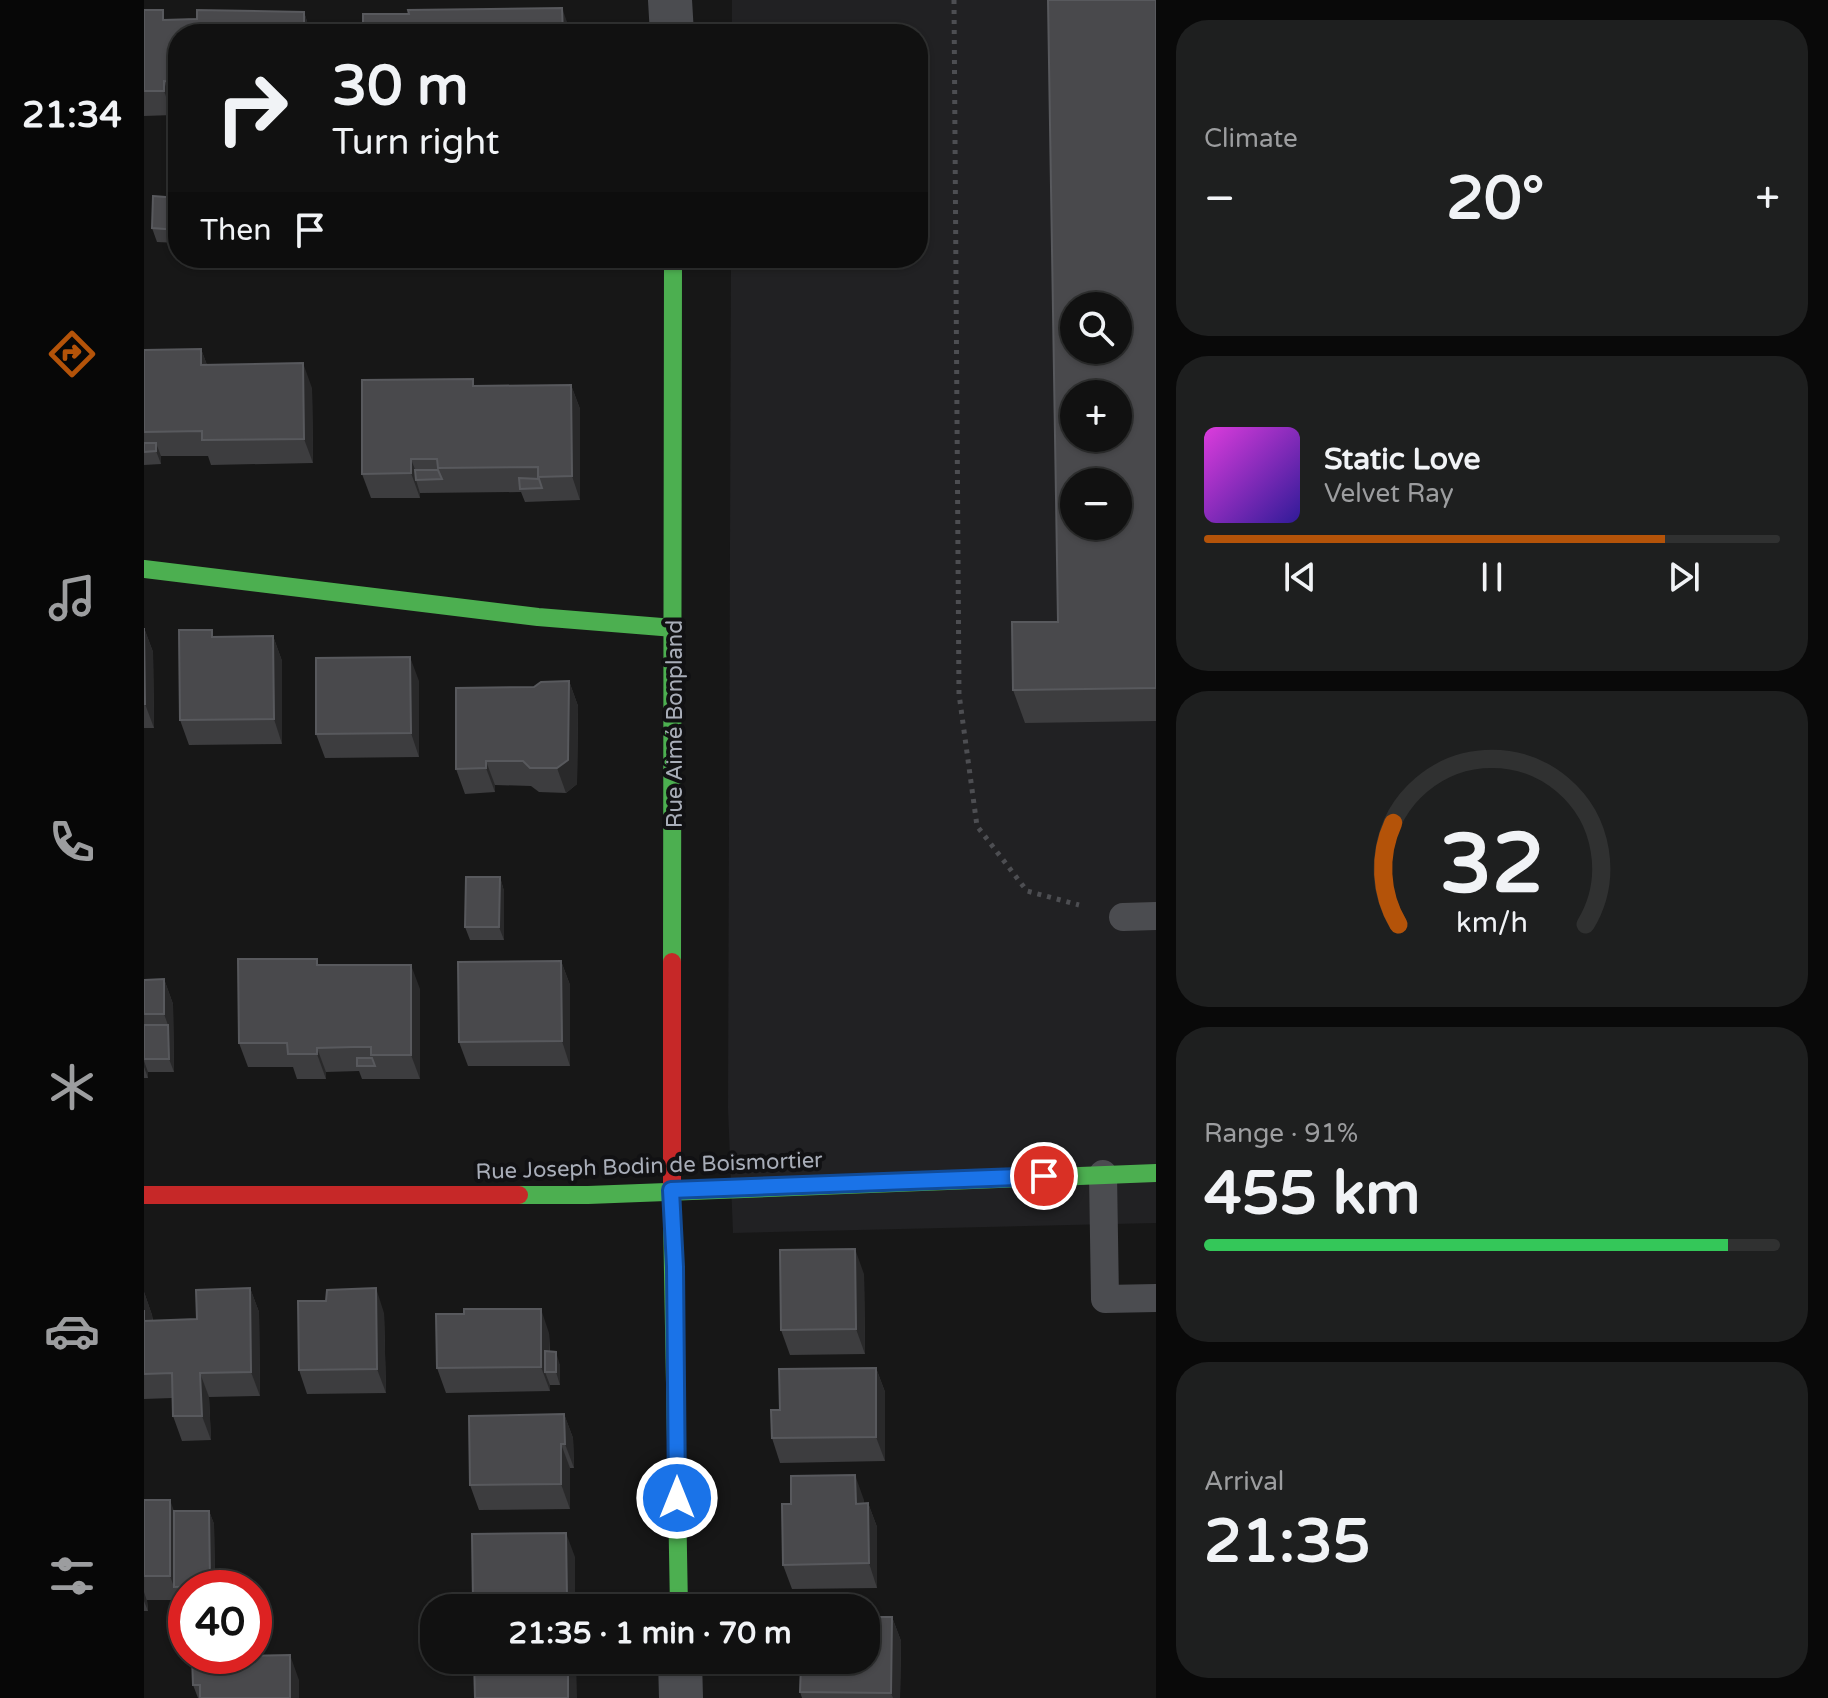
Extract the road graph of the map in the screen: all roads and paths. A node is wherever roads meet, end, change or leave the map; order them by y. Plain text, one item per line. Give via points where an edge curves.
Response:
1 (670, 0) edge
2 (954, 0) edge
3 (671, 24) edge
4 (673, 268) edge
5 (144, 569) edge
6 (674, 628) junction
7 (1156, 916) edge
8 (1123, 917) joint
9 (1156, 1173) edge
10 (1103, 1174) junction
11 (671, 1190) junction
12 (144, 1195) edge
13 (1156, 1298) edge
14 (679, 1594) edge
15 (680, 1674) edge
16 (681, 1698) edge

1 - 3 street
2 - 8 path via 959,694 977,826 1027,891
4 - 6 street, Rue Aimé Bonpland
5 - 6 street via 538,617
6 - 11 street, Rue Aimé Bonpland
7 - 8 lane
9 - 10 street, Rue Joseph Bodin de Boismortier
10 - 11 street, Rue Joseph Bodin de Boismortier
10 - 13 lane via 1105,1299
11 - 12 street, Rue Joseph Bodin de Boismortier via 588,1195
11 - 14 street, Rue Aimé Bonpland
15 - 16 street

